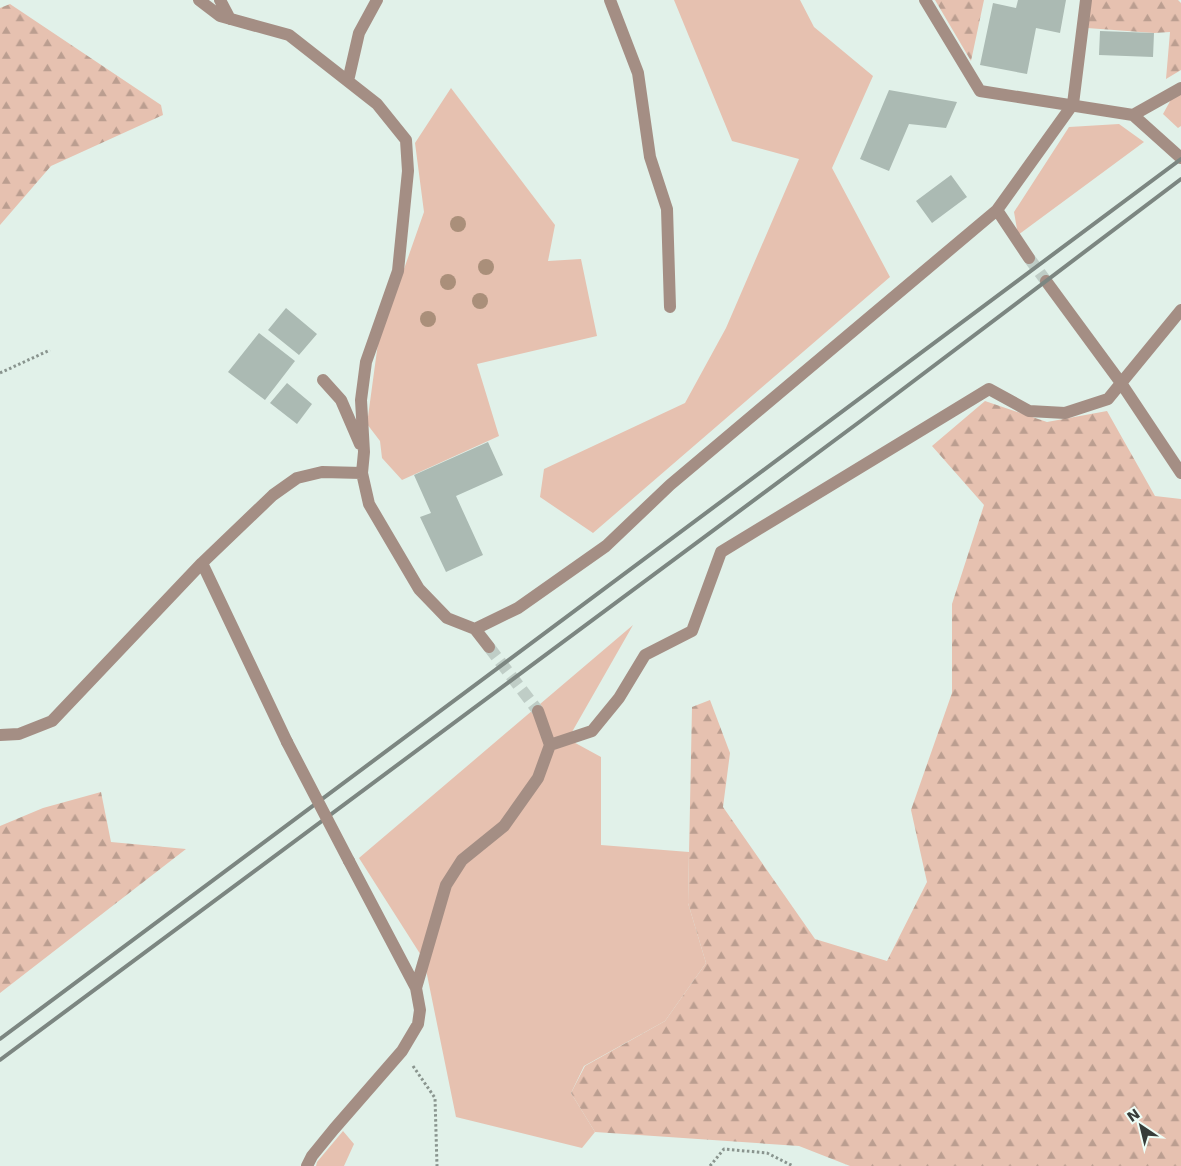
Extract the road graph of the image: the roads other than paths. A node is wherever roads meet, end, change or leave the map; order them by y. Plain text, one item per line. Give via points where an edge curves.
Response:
1 (199, 0) edge
2 (220, 0) edge
3 (377, 0) edge
4 (610, 0) edge
5 (925, 0) edge
6 (1086, 0) edge
7 (230, 19) junction
8 (348, 81) junction
9 (1181, 88) edge
10 (1073, 104) junction
11 (1133, 115) junction
12 (1181, 158) edge
13 (997, 210) junction
14 (1029, 258) tunnel mouth
15 (1046, 281) tunnel mouth
16 (670, 307) dead end
17 (1181, 310) edge
18 (323, 380) dead end
19 (1121, 383) junction
20 (364, 452) junction
21 (362, 473) junction
22 (1181, 474) edge
23 (202, 563) junction
24 (475, 629) junction
25 (489, 647) tunnel mouth
26 (538, 711) tunnel mouth
27 (0, 735) edge
28 (550, 745) junction
29 (416, 988) junction
30 (307, 1166) edge

1 - 7 street via 220,16
2 - 7 street
3 - 8 street via 359,33
4 - 16 street via 638,73 650,157 667,209
5 - 10 street via 980,91
6 - 10 street
7 - 8 street via 289,35
8 - 20 street via 377,104 406,140 408,171 398,271 366,362 361,400
9 - 11 street
10 - 11 street
10 - 13 street
11 - 12 street
13 - 14 street
13 - 24 street via 677,479 606,546 518,608
15 - 19 street
17 - 19 street
18 - 20 street via 341,400
19 - 22 street
19 - 28 street via 1108,399 1065,413 1029,410 988,389 721,552 692,631 645,655 619,698 592,731
20 - 21 street
21 - 23 street via 322,472 297,478 273,495
21 - 24 street via 369,504 419,589 447,618
23 - 27 street via 52,721 19,734
23 - 29 street, bridge via 287,742
24 - 25 street
26 - 28 street
28 - 29 street via 538,778 504,826 462,860 446,885
29 - 30 street via 420,1010 418,1024 402,1051 334,1129

